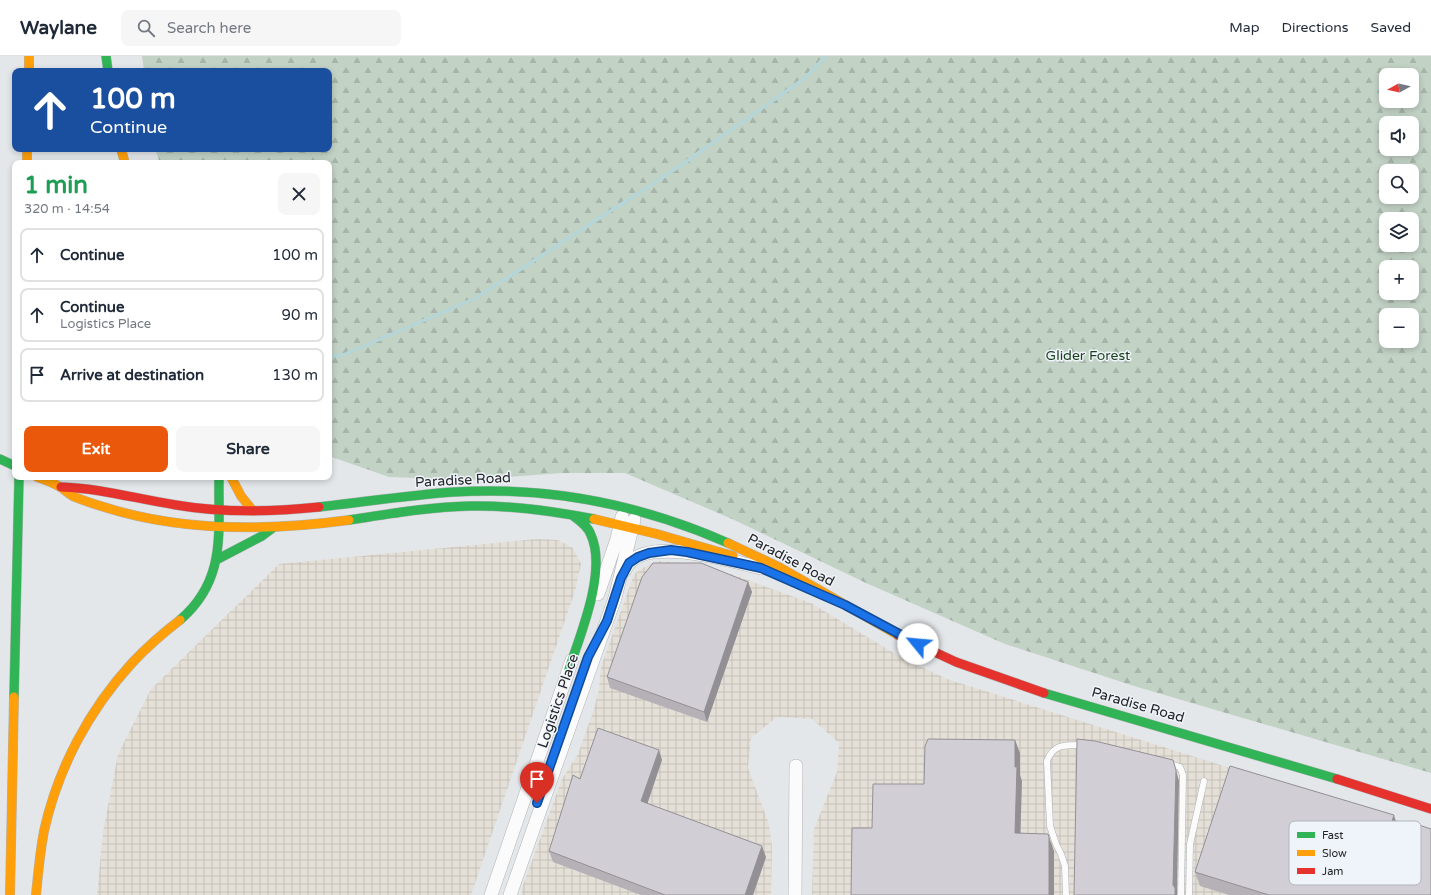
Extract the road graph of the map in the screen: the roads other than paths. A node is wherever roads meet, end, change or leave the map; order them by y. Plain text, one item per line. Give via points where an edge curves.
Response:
1 (29, 56) edge
2 (106, 56) edge
3 (29, 68) edge
4 (108, 68) edge
5 (0, 459) edge
6 (12, 465) edge
7 (20, 480) edge
8 (44, 480) edge
9 (220, 480) edge
10 (233, 480) edge
11 (61, 487) junction
12 (630, 509) junction
13 (218, 510) junction
14 (253, 511) junction
15 (572, 515) junction
16 (219, 526) junction
17 (626, 526) junction
18 (274, 527) junction
19 (216, 560) junction
20 (761, 568) junction
21 (621, 578) junction
22 (845, 605) junction
23 (607, 621) junction
24 (569, 669) junction
25 (1089, 745) edge
26 (1158, 761) edge
27 (796, 766) dead end
28 (1204, 781) dead end
29 (1431, 809) edge
30 (10, 895) edge
31 (36, 895) edge
32 (491, 895) edge
33 (504, 895) edge
34 (510, 895) edge
35 (795, 895) edge
36 (1066, 895) edge
37 (1181, 895) edge
38 (1189, 895) edge

1 - 3 main road
2 - 4 main road
5 - 6 main road
7 - 30 main road
8 - 11 main road, Paradise Road
9 - 13 main road
10 - 14 main road
11 - 13 main road, Paradise Road via 102,490 165,504
11 - 16 main road, Paradise Road via 75,497 135,516
12 - 14 main road, Paradise Road via 556,494 501,490 430,494 299,509
12 - 17 street, Logistics Place
12 - 22 main road, Paradise Road via 669,519 726,542 779,567
13 - 14 main road, Paradise Road
13 - 16 main road
15 - 17 main road, Paradise Road
15 - 18 main road, Paradise Road via 522,508 444,507 350,521
15 - 24 main road via 584,524 596,545 596,571 594,587
16 - 18 main road, Paradise Road
16 - 19 main road
17 - 20 main road, Paradise Road via 723,553
17 - 21 street, Logistics Place
17 - 24 street, Logistics Place
18 - 19 main road
19 - 31 main road via 212,577 199,601 119,678 76,744 64,768 48,816 40,852
20 - 21 street via 671,550 638,557 629,563
20 - 22 main road, Paradise Road
21 - 23 street, Logistics Place
22 - 29 main road, Paradise Road via 943,656 996,676
23 - 33 lane, Logistics Place via 588,657
23 - 34 street, Logistics Place
24 - 32 street, Logistics Place
25 - 36 lane via 1060,746 1050,754 1047,761 1050,826 1064,866
26 - 37 lane via 1180,767 1183,775
27 - 35 street
28 - 38 lane via 1190,844

